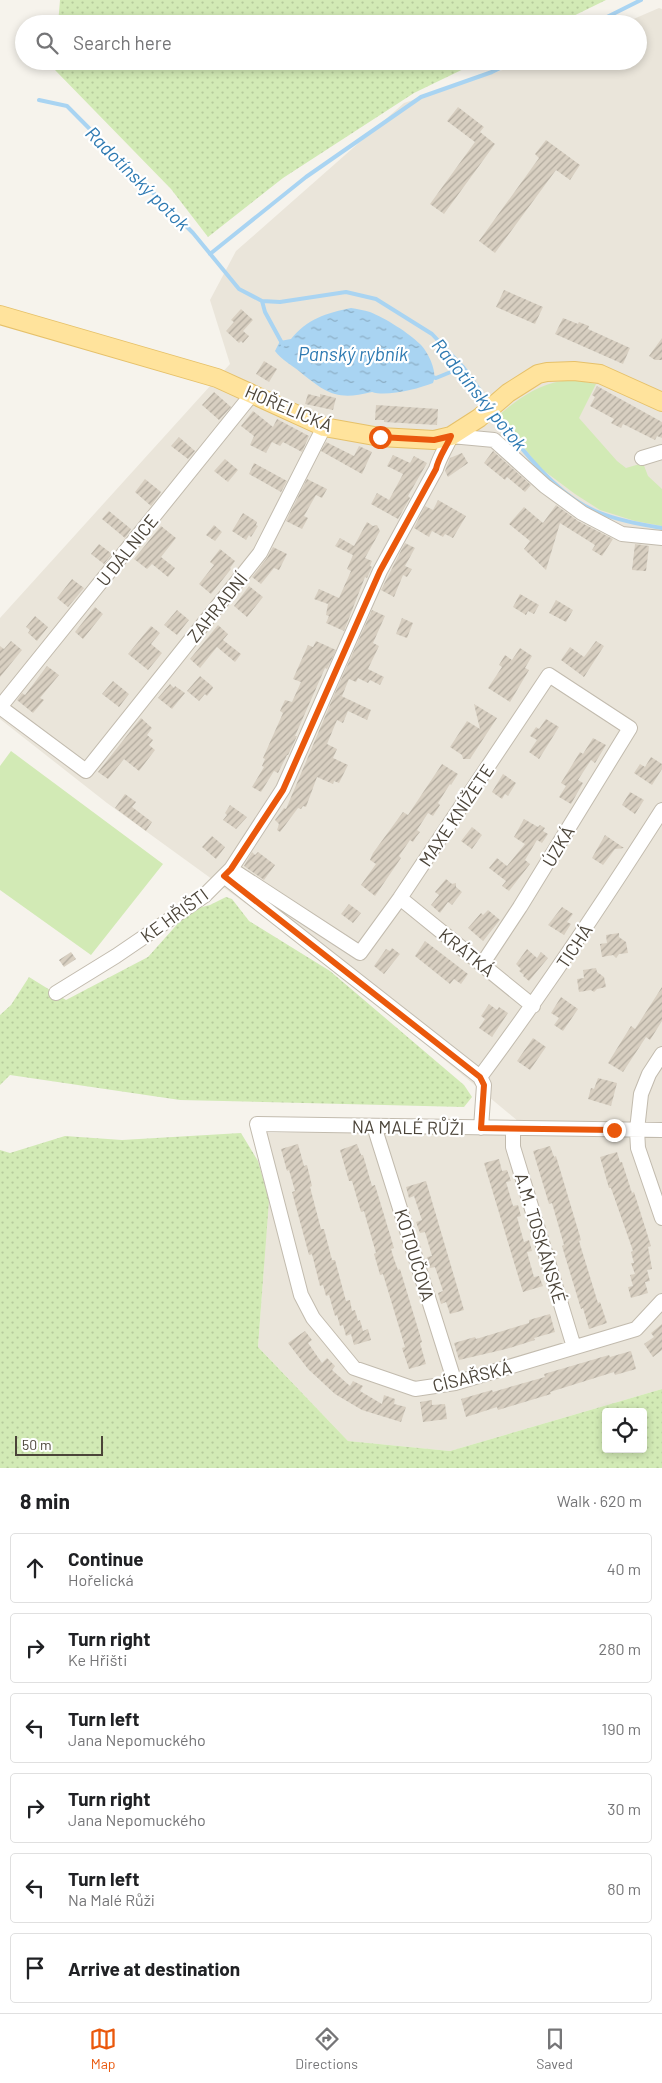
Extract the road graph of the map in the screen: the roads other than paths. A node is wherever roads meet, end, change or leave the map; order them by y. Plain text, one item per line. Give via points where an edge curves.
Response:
1 (0, 315) edge
2 (253, 393) junction
3 (662, 402) edge
4 (324, 428) junction
5 (451, 436) junction
6 (662, 452) edge
7 (642, 458) dead end
8 (662, 538) edge
9 (549, 675) joint
10 (0, 707) edge
11 (662, 810) edge
12 (227, 873) junction
13 (400, 898) junction
14 (482, 963) junction
15 (56, 993) dead end
16 (533, 1006) junction
17 (662, 1054) edge
18 (480, 1077) junction
19 (257, 1124) joint
20 (374, 1126) junction
21 (481, 1128) junction
22 (513, 1129) junction
23 (637, 1130) junction
24 (662, 1130) edge
25 (662, 1218) edge
26 (662, 1301) edge
27 (574, 1347) junction
28 (455, 1383) junction

1 - 2 main road, HOŘELICKÁ via 216,378
2 - 4 main road, HOŘELICKÁ
2 - 10 street, U DÁLNICE
3 - 5 main road via 600,374 574,371 538,374
4 - 5 main road, HOŘELICKÁ via 380,437 434,440
4 - 10 street, ZAHRADNÍ via 260,553 86,771
5 - 8 street via 494,440 545,486 582,513 622,534
5 - 12 street, KE HŘIŠTI via 380,571 283,790
6 - 7 street
9 - 13 street, MAXE KNÍŽETE
9 - 14 street, ÚZKÁ via 630,728 520,908
11 - 16 street, TICHÁ
12 - 13 street, MAXE KNÍŽETE via 360,954
12 - 15 street, KE HŘIŠTI via 204,896
12 - 18 street
13 - 14 street, KRÁTKÁ
14 - 16 street, KRÁTKÁ
16 - 18 street, TICHÁ
17 - 23 street via 641,1094
18 - 21 street via 484,1085
19 - 20 street, NA MALÉ RŮŽI
19 - 28 street, CÍSAŘSKÁ via 302,1294 313,1318 354,1368 415,1389
20 - 21 street, NA MALÉ RŮŽI
20 - 28 street, KOTOUČOVA
21 - 22 street, NA MALÉ RŮŽI
22 - 23 street, NA MALÉ RŮŽI
22 - 27 street, A.M. TOSKÁNSKÉ via 513,1147
23 - 24 street
23 - 25 street via 638,1148
26 - 27 street, CÍSAŘSKÁ via 636,1330
27 - 28 street, CÍSAŘSKÁ

